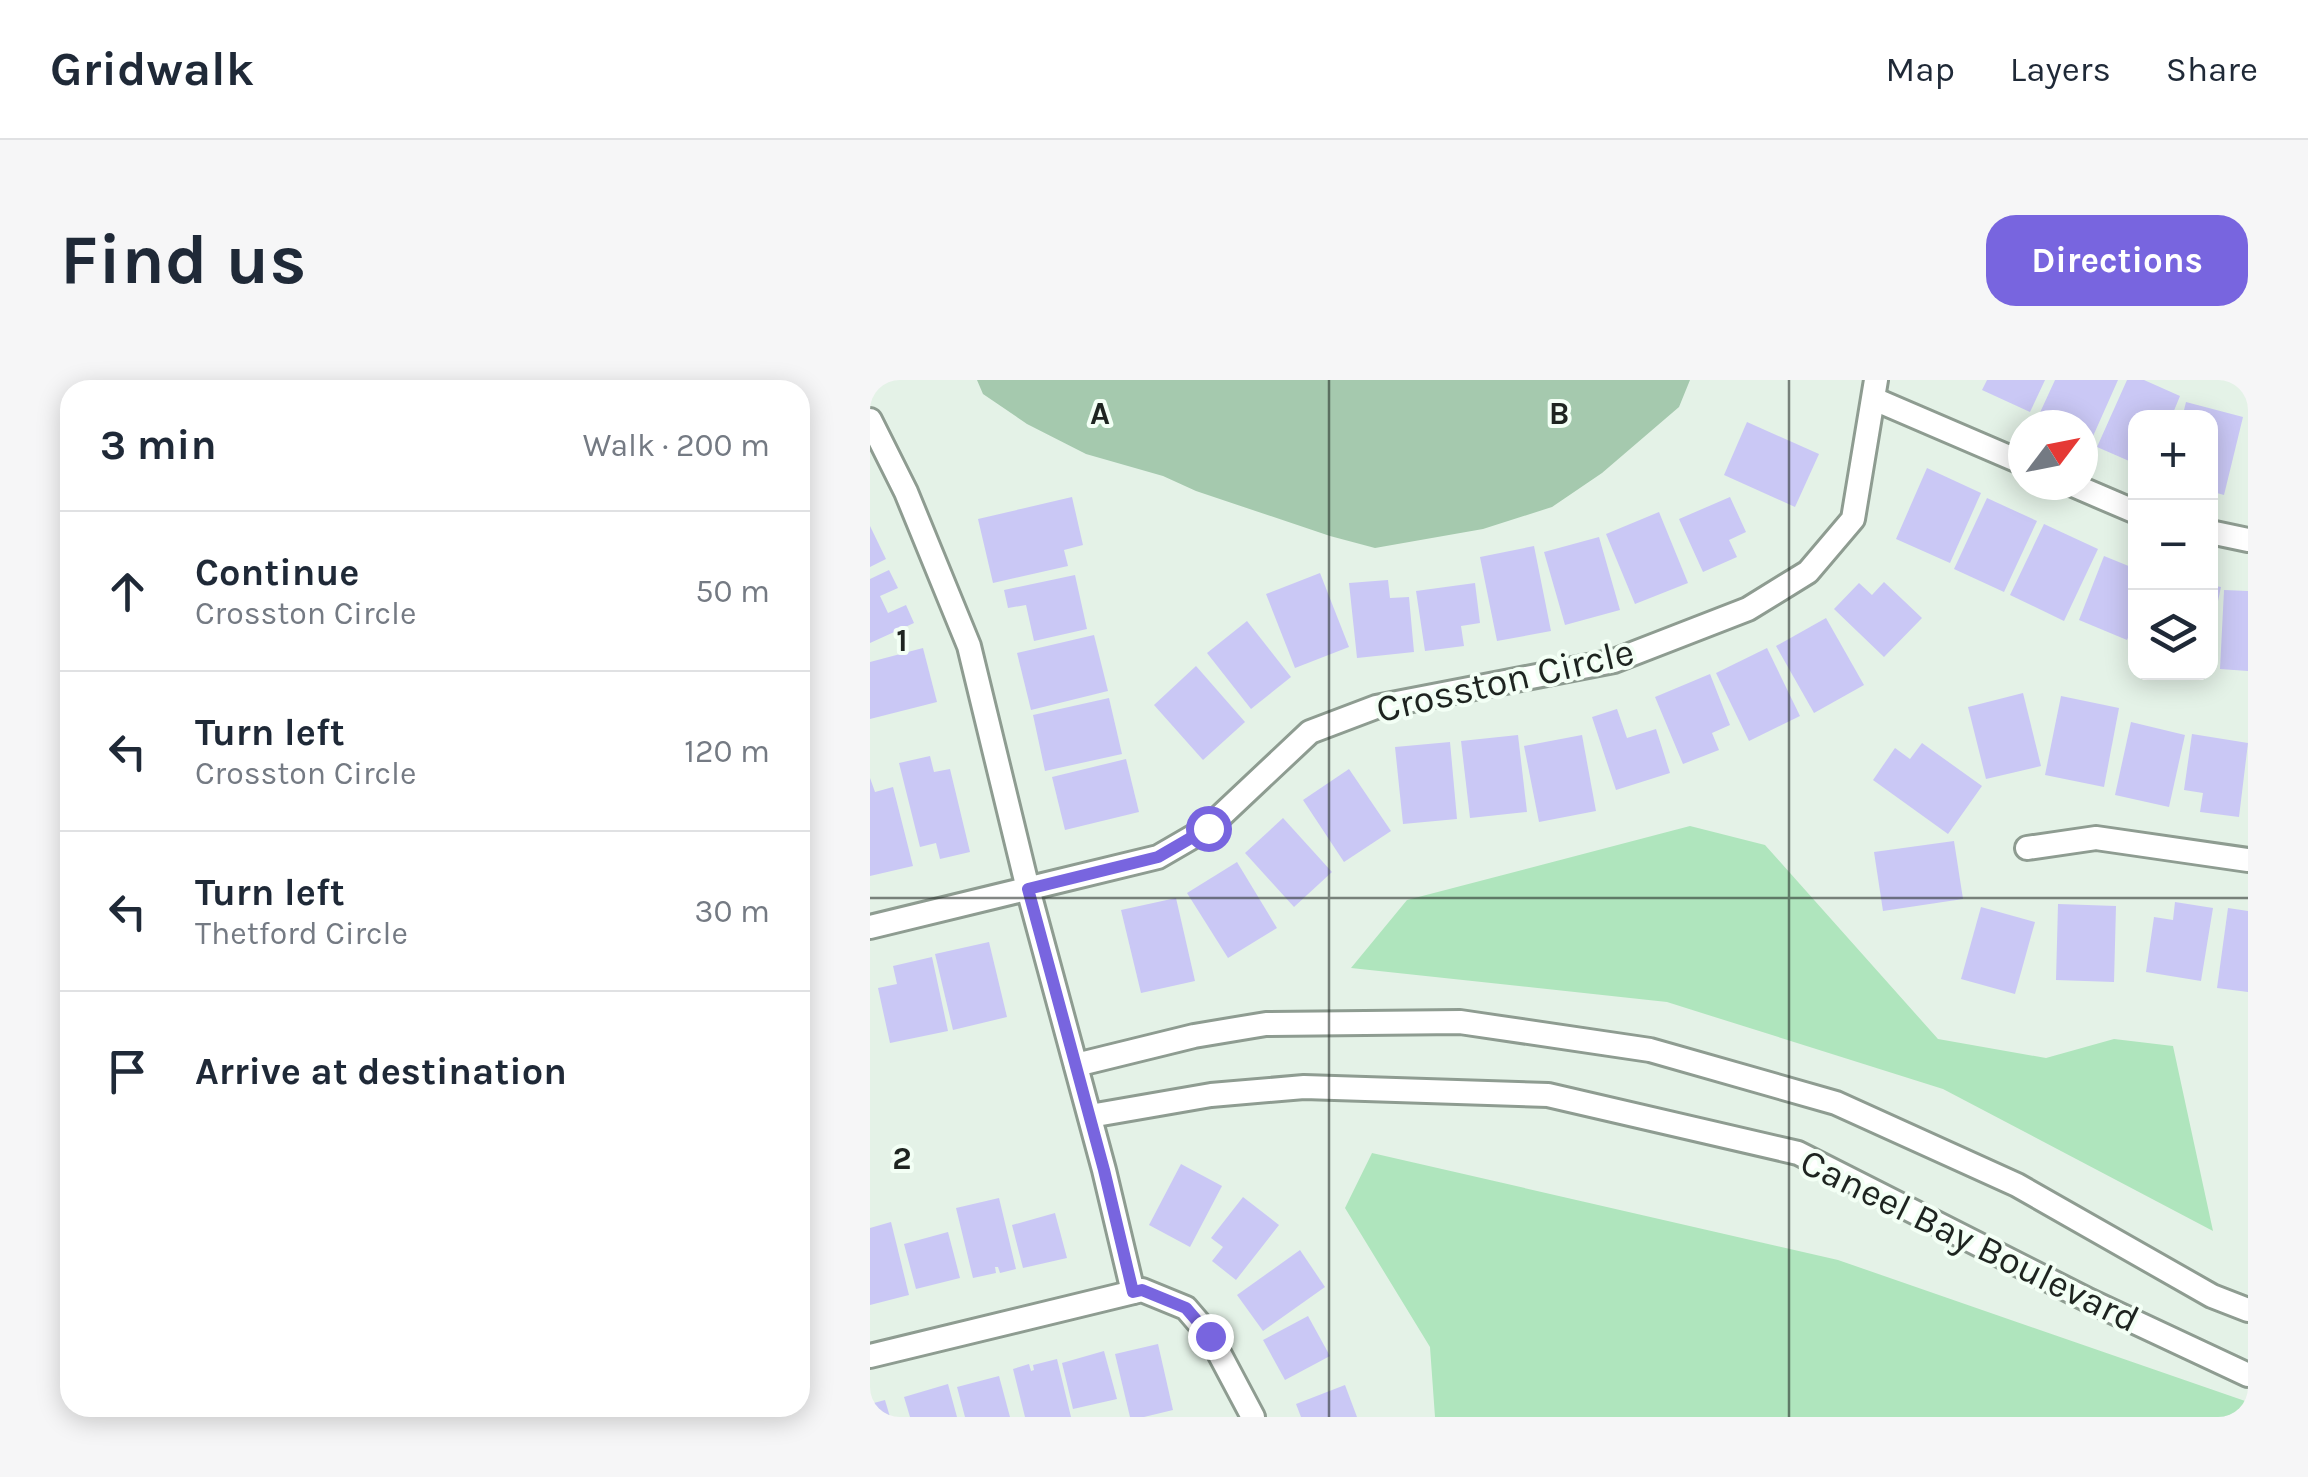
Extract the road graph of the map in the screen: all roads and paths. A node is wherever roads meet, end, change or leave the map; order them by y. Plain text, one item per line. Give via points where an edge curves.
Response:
1 (1875, 389) edge
2 (870, 420) edge
3 (2008, 456) edge
4 (2098, 495) edge
5 (2128, 509) edge
6 (2218, 534) edge
7 (2248, 540) edge
8 (2027, 848) dead end
9 (2248, 860) edge
10 (1028, 889) junction
11 (870, 927) edge
12 (1076, 1065) junction
13 (1090, 1116) junction
14 (1133, 1292) junction
15 (2248, 1310) edge
16 (870, 1356) edge
17 (2248, 1375) edge
18 (1254, 1417) edge

1 - 3 street
1 - 10 street, Crosston Circle via 1853,519 1808,572 1748,609 1614,660 1376,707 1310,732 1208,828 1158,857
2 - 10 street via 969,646
4 - 5 street
6 - 7 street
8 - 9 street via 2096,838
10 - 11 street, Crosston Circle
10 - 12 street
12 - 13 street
12 - 15 street, Caneel Bay Boulevard via 1266,1024 1460,1022 1650,1050 1836,1103 2017,1185
13 - 14 street
13 - 17 street, Caneel Bay Boulevard via 1304,1087 1548,1095 1798,1152
14 - 16 street
14 - 18 street via 1186,1308 1210,1336

